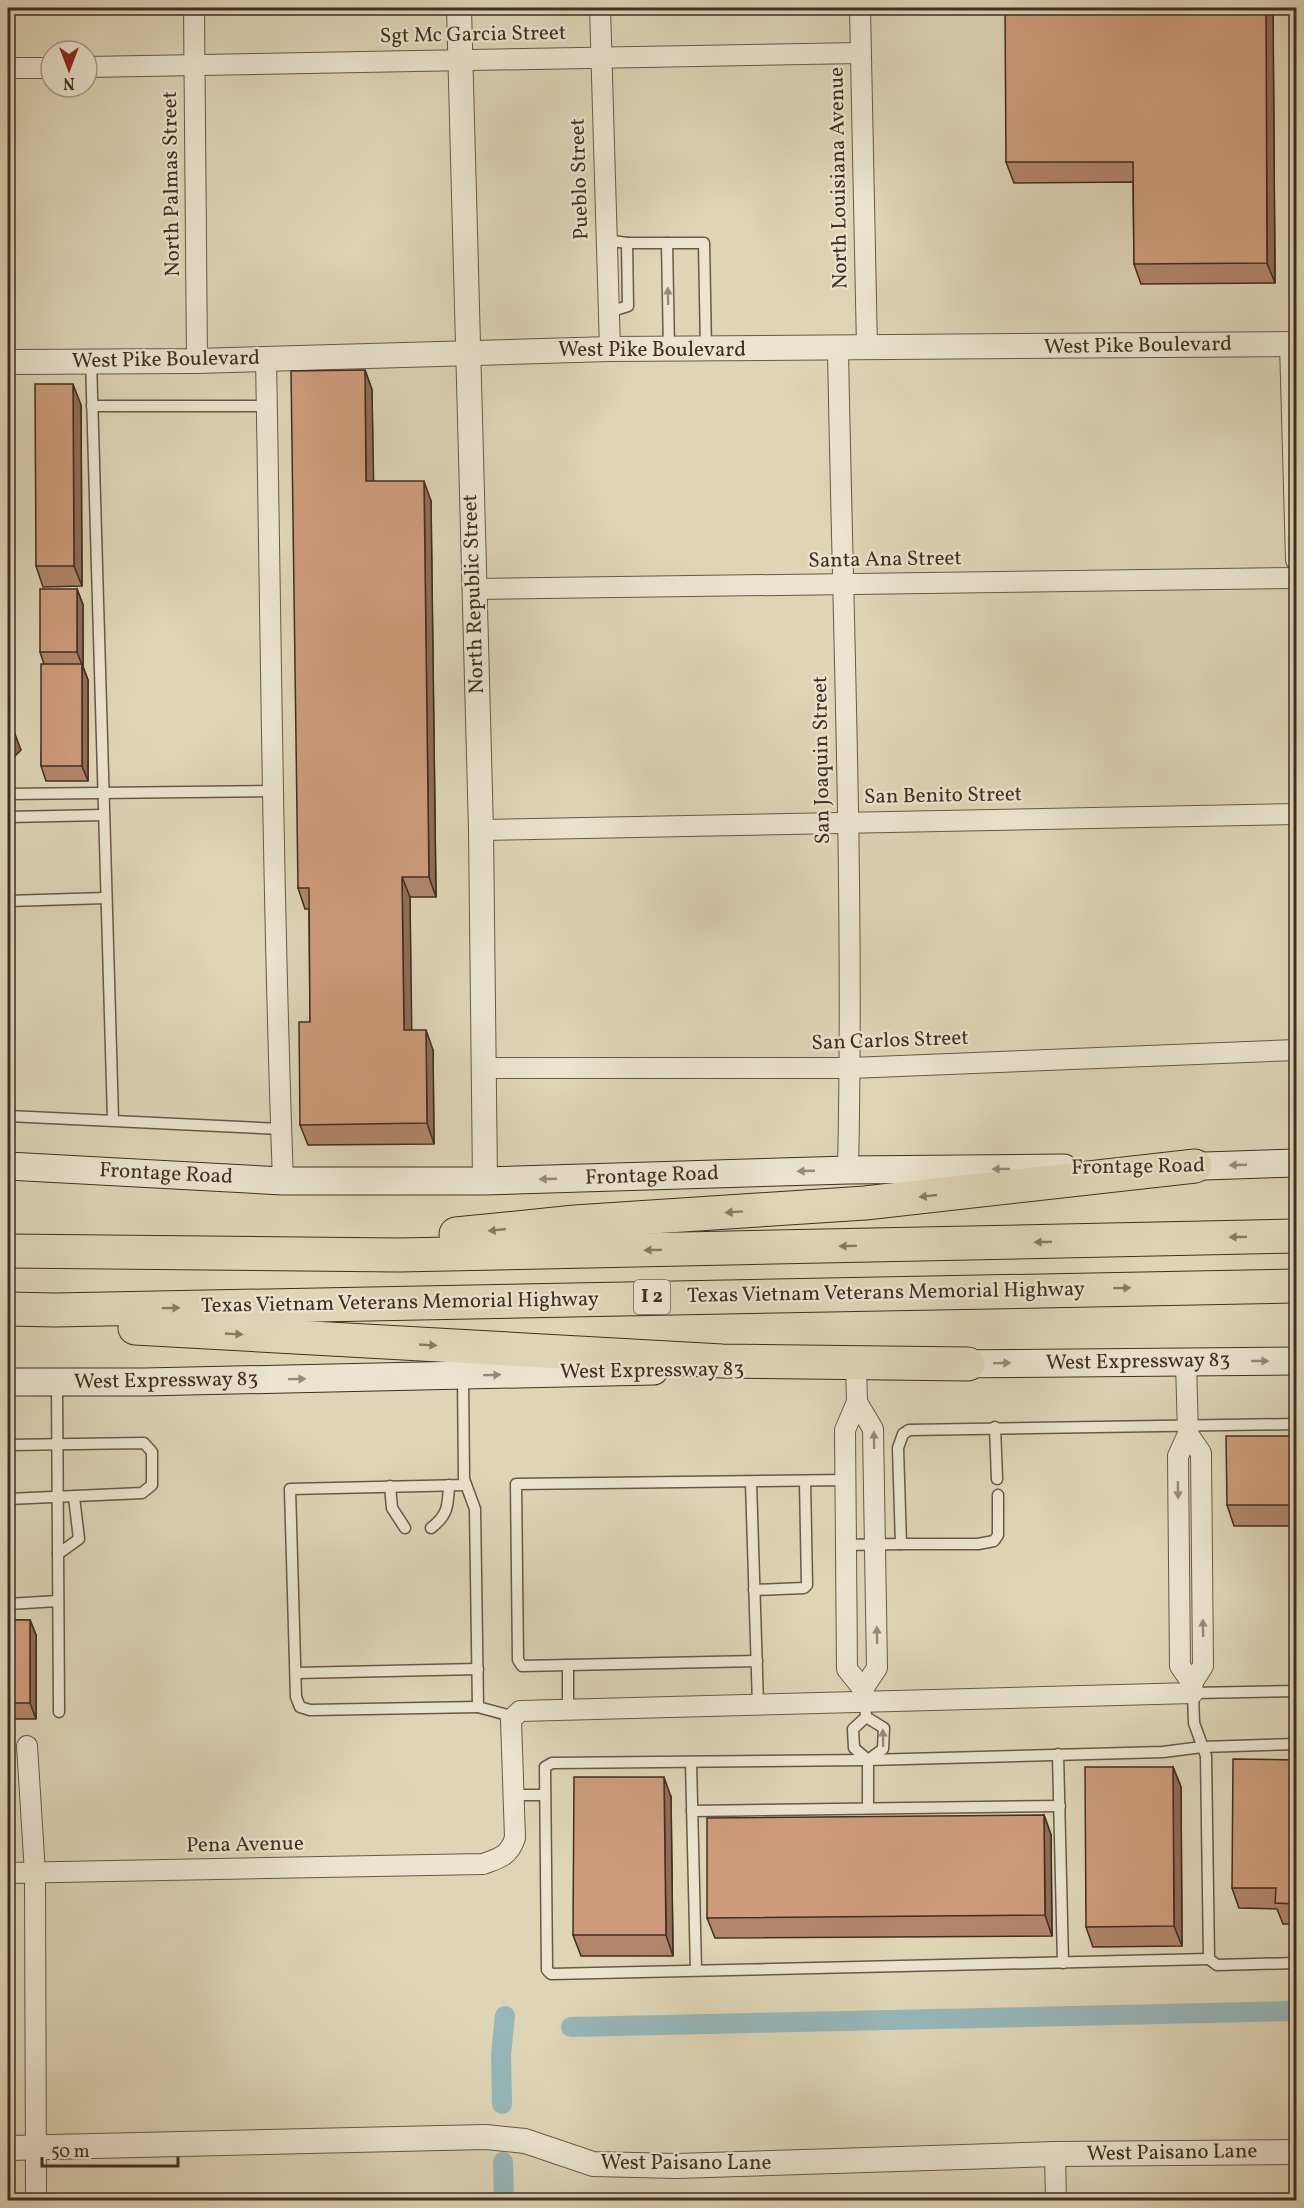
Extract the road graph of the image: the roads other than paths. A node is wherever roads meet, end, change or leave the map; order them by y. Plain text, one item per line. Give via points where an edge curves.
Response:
1 (194, 8) edge
2 (459, 8) edge
3 (600, 8) edge
4 (860, 8) edge
5 (860, 53) junction
6 (600, 56) junction
7 (460, 59) junction
8 (194, 65) junction
9 (99, 67) edge
10 (8, 68) edge
11 (39, 68) edge
12 (606, 240) junction
13 (627, 243) junction
14 (667, 243) junction
15 (609, 312) junction
16 (1293, 344) edge
17 (867, 348) junction
18 (610, 349) junction
19 (669, 349) junction
20 (706, 350) junction
21 (838, 350) junction
22 (468, 353) junction
23 (266, 359) junction
24 (91, 360) junction
25 (197, 361) junction
26 (8, 362) edge
27 (92, 406) junction
28 (267, 406) junction
29 (1296, 560) edge
30 (1296, 578) edge
31 (843, 585) junction
32 (474, 589) junction
33 (273, 791) junction
34 (103, 793) junction
35 (8, 794) edge
36 (104, 814) junction
37 (1296, 814) edge
38 (8, 817) edge
39 (848, 822) junction
40 (482, 830) junction
41 (106, 898) junction
42 (8, 901) edge
43 (1296, 1050) edge
44 (485, 1068) junction
45 (850, 1068) junction
46 (8, 1116) edge
47 (113, 1119) junction
48 (281, 1129) junction
49 (1296, 1163) edge
50 (8, 1166) edge
51 (1195, 1167) junction
52 (848, 1170) junction
53 (283, 1181) junction
54 (485, 1181) junction
55 (1296, 1236) edge
56 (8, 1251) edge
57 (275, 1254) junction
58 (1296, 1286) edge
59 (8, 1309) edge
60 (8, 1320) edge
61 (1296, 1361) edge
62 (1186, 1362) junction
63 (968, 1364) junction
64 (856, 1366) junction
65 (463, 1375) junction
66 (8, 1383) edge
67 (57, 1383) junction
68 (857, 1402) junction
69 (1296, 1424) edge
70 (995, 1427) junction
71 (1188, 1429) junction
72 (57, 1443) junction
73 (8, 1445) edge
74 (997, 1479) dead end
75 (846, 1480) junction
76 (805, 1481) junction
77 (751, 1482) junction
78 (449, 1485) junction
79 (466, 1485) junction
80 (390, 1486) junction
81 (998, 1496) dead end
82 (74, 1497) junction
83 (8, 1498) edge
84 (58, 1498) junction
85 (405, 1528) dead end
86 (431, 1528) dead end
87 (901, 1544) junction
88 (846, 1545) junction
89 (875, 1545) junction
90 (58, 1554) junction
91 (754, 1590) junction
92 (58, 1601) junction
93 (8, 1604) edge
94 (756, 1661) junction
95 (568, 1666) junction
96 (478, 1670) junction
97 (296, 1673) junction
98 (1192, 1688) junction
99 (1296, 1692) edge
100 (865, 1703) junction
101 (758, 1705) junction
102 (478, 1707) junction
103 (568, 1710) junction
104 (59, 1712) dead end
105 (515, 1717) junction
106 (1296, 1744) edge
107 (27, 1746) dead end
108 (1202, 1746) junction
109 (1058, 1754) junction
110 (868, 1760) junction
111 (691, 1762) junction
112 (514, 1795) junction
113 (544, 1795) junction
114 (1060, 1806) junction
115 (868, 1808) junction
116 (692, 1811) junction
117 (8, 1873) edge
118 (35, 1873) junction
119 (1209, 1959) junction
120 (1063, 1963) junction
121 (1296, 1963) edge
122 (696, 1970) junction
123 (36, 2147) junction
124 (8, 2148) edge
125 (1296, 2152) edge
126 (1055, 2154) junction
127 (36, 2200) edge
128 (1056, 2200) edge

1 - 8 street, North Palmas Street
2 - 7 street, North Republic Street
3 - 6 street, Pueblo Street
4 - 5 street, North Louisiana Avenue
5 - 6 street, Sgt Mc Garcia Street
5 - 17 street, North Louisiana Avenue
6 - 7 street, Sgt Mc Garcia Street
6 - 12 street, Pueblo Street
7 - 8 street, Sgt Mc Garcia Street
7 - 22 street, North Republic Street
8 - 9 street, Sgt Mc Garcia Street
8 - 25 street, North Palmas Street
10 - 11 street
12 - 13 lane
12 - 15 street, Pueblo Street
13 - 14 lane
13 - 15 lane via 628,306
19 -> 14 lane
14 - 20 lane via 704,243
15 - 18 street, Pueblo Street
16 - 17 street, West Pike Boulevard
16 - 29 street
17 - 21 street, West Pike Boulevard
18 - 19 street, West Pike Boulevard
18 - 22 street, West Pike Boulevard
19 - 20 street, West Pike Boulevard
20 - 21 street, West Pike Boulevard
21 - 31 street, San Joaquin Street
22 - 23 street, West Pike Boulevard
22 - 32 street, North Republic Street
23 - 25 street, West Pike Boulevard
23 - 28 street
24 - 25 street, West Pike Boulevard
24 - 26 street, West Pike Boulevard
24 - 27 lane
27 - 28 lane
27 - 34 lane
28 - 33 street
30 - 31 street, Santa Ana Street
31 - 32 street, Santa Ana Street
31 - 39 street, San Joaquin Street
32 - 40 street, North Republic Street
33 - 34 lane
33 - 48 street
34 - 35 lane
34 - 36 lane
36 - 38 lane
36 - 41 lane
37 - 39 street, San Benito Street
39 - 40 street, San Benito Street
39 - 45 street, San Joaquin Street
40 - 44 street, North Republic Street
41 - 42 lane
41 - 47 lane
43 - 45 street, San Carlos Street
44 - 45 street, San Carlos Street
44 - 54 street, North Republic Street
45 - 52 street, San Joaquin Street
46 - 47 lane
47 - 48 lane
48 - 53 street
49 -> 51 main road, Frontage Road
50 - 53 main road, Frontage Road
51 -> 52 main road, Frontage Road
51 -> 57 highway via 865,1203 575,1222
52 -> 54 main road, Frontage Road
53 - 54 main road, Frontage Road
55 -> 57 highway, I 2 via 399,1255
56 - 57 highway, I 2
59 -> 58 highway, Texas Vietnam Veterans Memorial Highway / I 2
60 -> 63 highway via 722,1361
62 -> 61 main road, West Expressway 83
63 -> 62 main road, West Expressway 83
62 - 71 street
63 - 64 main road, West Expressway 83
65 -> 64 main road, West Expressway 83
64 - 68 street
67 -> 65 main road, West Expressway 83
65 - 79 lane
66 - 67 main road, West Expressway 83
67 - 72 lane
68 - 75 street via 845,1430
89 -> 68 street via 873,1429
69 - 71 lane
70 - 71 lane
70 - 74 lane
70 - 87 lane via 909,1430 903,1434 898,1448
71 - 98 street via 1178,1456 1180,1666
72 - 73 lane
72 - 82 lane via 144,1443 152,1452 152,1485 142,1493
72 - 84 lane
75 - 76 lane
75 - 88 street
76 - 77 lane
76 - 91 lane via 807,1585
77 - 91 lane
77 - 95 lane via 516,1484 518,1660 522,1666 530,1667
78 - 79 lane
78 - 80 lane
78 - 86 lane via 448,1512
79 - 96 lane via 475,1509
80 - 85 lane via 392,1508
80 - 97 lane via 290,1490
81 - 87 lane via 998,1535 994,1541
82 - 84 lane
82 - 90 lane via 79,1539
83 - 84 lane
84 - 90 lane
87 - 89 lane
88 - 89 lane
88 - 100 street via 847,1669
100 -> 89 street via 877,1668
90 - 92 lane
91 - 94 lane
92 - 93 lane
92 - 104 lane
94 - 95 lane
94 - 101 lane
95 - 103 lane
96 - 97 lane
96 - 102 lane
97 - 102 lane via 296,1697 300,1707 310,1710
98 - 99 lane
98 - 100 street
98 - 108 lane via 1194,1723
100 - 101 street
100 - 110 lane via 853,1729 854,1748
110 -> 100 lane via 883,1749 884,1728
101 - 103 street
102 - 105 lane
103 - 105 street via 520,1712
105 - 112 street
106 - 108 lane
107 - 118 street
108 - 109 lane via 1164,1752
108 - 119 lane via 1206,1756
109 - 110 lane
109 - 114 lane
110 - 111 lane
110 - 115 lane
111 - 113 lane via 552,1763 545,1767
111 - 116 lane
112 - 113 lane
112 - 118 street, Pena Avenue via 515,1838 511,1850 504,1857 483,1864
113 - 122 lane via 547,1970 551,1974
114 - 115 lane
114 - 120 lane
115 - 116 lane
116 - 122 lane
117 - 118 street, Pena Avenue
118 - 123 street
119 - 120 lane
119 - 121 lane via 1217,1965
120 - 122 lane
123 - 124 street, West Paisano Lane
123 - 126 street, West Paisano Lane via 486,2137 525,2141 593,2164 677,2166
123 - 127 street
125 - 126 street, West Paisano Lane
126 - 128 street

